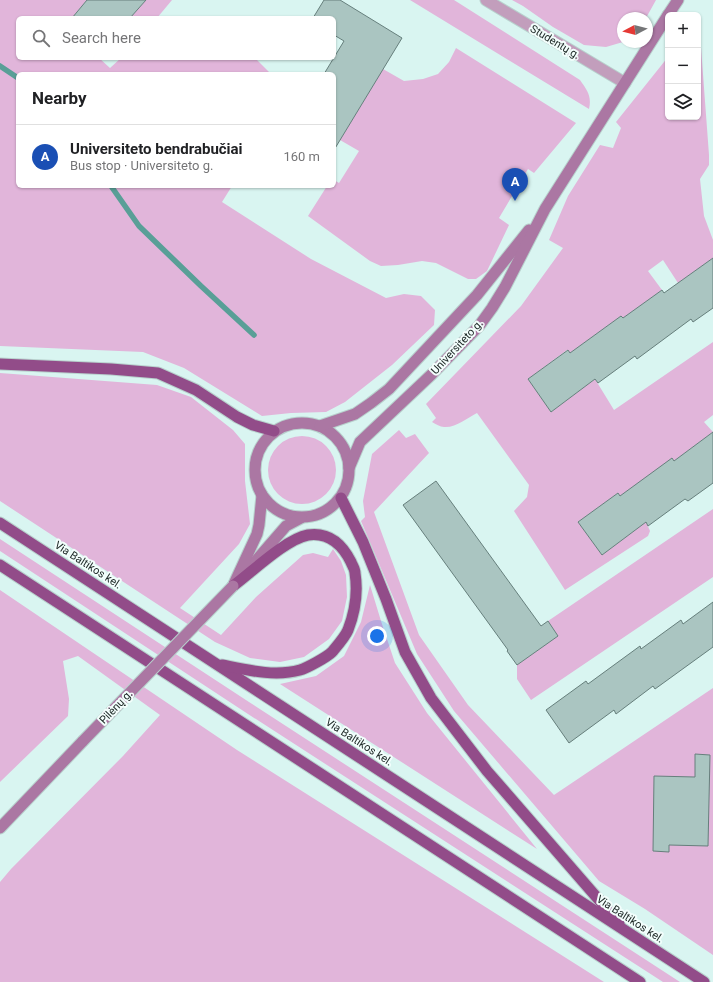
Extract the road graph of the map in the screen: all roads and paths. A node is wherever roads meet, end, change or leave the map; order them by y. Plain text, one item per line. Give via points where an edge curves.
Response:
1 (486, 0) edge
2 (678, 0) edge
3 (670, 12) edge
4 (665, 20) edge
5 (625, 83) junction
6 (545, 209) junction
7 (0, 364) edge
8 (320, 426) junction
9 (274, 431) junction
10 (349, 468) junction
11 (262, 495) junction
12 (340, 498) junction
13 (301, 518) junction
14 (0, 523) edge
15 (0, 565) edge
16 (233, 586) junction
17 (216, 664) junction
18 (0, 828) edge
19 (627, 933) junction
20 (640, 982) edge
21 (704, 982) edge

1 - 5 street, Studentų g.
2 - 3 main road, Universiteto g.
4 - 5 main road, Universiteto g.
5 - 6 main road, Universiteto g.
6 - 8 main road, Universiteto g. via 474,300 389,388 355,414
6 - 10 main road, Universiteto g. via 505,287 479,326 360,442
7 - 9 highway via 158,373 196,390 253,425
8 - 9 main road via 296,423
8 - 10 main road via 332,433 341,443 347,455
9 - 11 main road via 264,441 256,461 256,482
10 - 12 main road via 347,484
11 - 13 main road via 272,507 286,515
11 - 16 main road, Pilėnų g. via 257,534
12 - 13 main road via 330,509
12 - 19 highway via 363,542 405,652 431,698 487,771
13 - 16 main road, Pilėnų g. via 286,526
14 - 17 highway, Via Baltikos kel.
15 - 20 highway
16 - 17 highway via 289,544 308,536 320,535 331,538 345,550 355,572 356,602 348,631 331,653 301,670 279,673
16 - 18 main road, Pilėnų g., bridge
17 - 19 highway, Via Baltikos kel.
19 - 21 highway, Via Baltikos kel.

